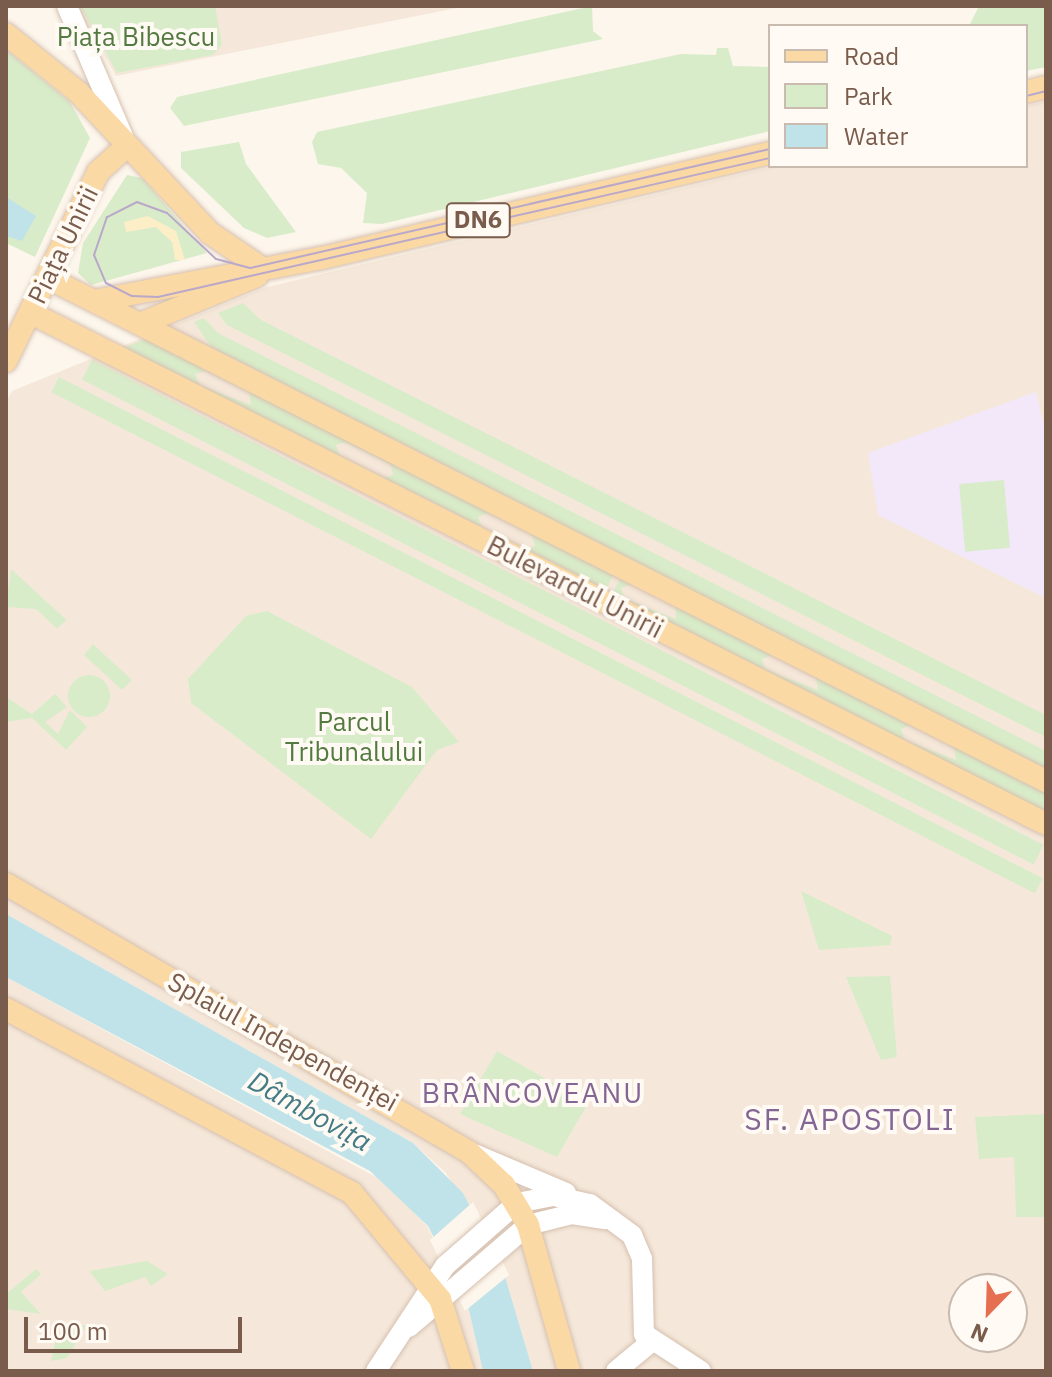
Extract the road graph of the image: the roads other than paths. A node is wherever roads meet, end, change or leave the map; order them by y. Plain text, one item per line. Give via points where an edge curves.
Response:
1 (67, 6) edge
2 (6, 34) edge
3 (95, 111) junction
4 (127, 146) junction
5 (768, 153) edge
6 (98, 172) junction
7 (264, 270) junction
8 (48, 278) junction
9 (94, 301) junction
10 (188, 303) junction
11 (31, 313) junction
12 (140, 324) junction
13 (191, 350) junction
14 (6, 361) edge
15 (1046, 781) edge
16 (1046, 824) edge
17 (6, 884) edge
18 (6, 1009) edge
19 (469, 1152) junction
20 (577, 1198) junction
21 (517, 1203) junction
22 (616, 1222) junction
23 (528, 1225) junction
24 (442, 1284) junction
25 (651, 1342) junction
26 (376, 1371) edge
27 (384, 1371) edge
28 (463, 1371) edge
29 (569, 1371) edge
30 (616, 1371) edge
31 (701, 1371) edge

1 - 4 main road
2 - 3 main road
3 - 4 main road
3 - 6 main road, Piața Unirii via 108,149
4 - 6 main road, Piața Unirii
4 - 7 main road via 210,233
5 - 7 main road, DN6
6 - 8 main road, Piața Unirii
7 - 9 main road via 217,273
7 - 10 main road, DN6
8 - 9 main road
8 - 11 main road, Piața Unirii
9 - 12 main road, Bulevardul Unirii
10 - 12 main road, DN6
10 - 13 main road via 182,329
11 - 14 main road, Piața Unirii
11 - 16 main road, Bulevardul Unirii
12 - 13 main road, Bulevardul Unirii
13 - 15 main road, Bulevardul Unirii
17 - 19 main road, Splaiul Independenței
18 - 24 main road via 342,1186
19 - 20 main road
19 - 21 main road, Splaiul Independenței
20 - 21 main road
20 - 22 main road
21 - 23 main road, Splaiul Independenței
21 - 24 main road
22 - 23 main road via 572,1214
22 - 25 main road via 640,1248 642,1326
23 - 24 main road
23 - 29 main road, Splaiul Independenței
24 - 26 main road
24 - 27 main road via 407,1328
24 - 28 main road
25 - 30 main road
25 - 31 main road

